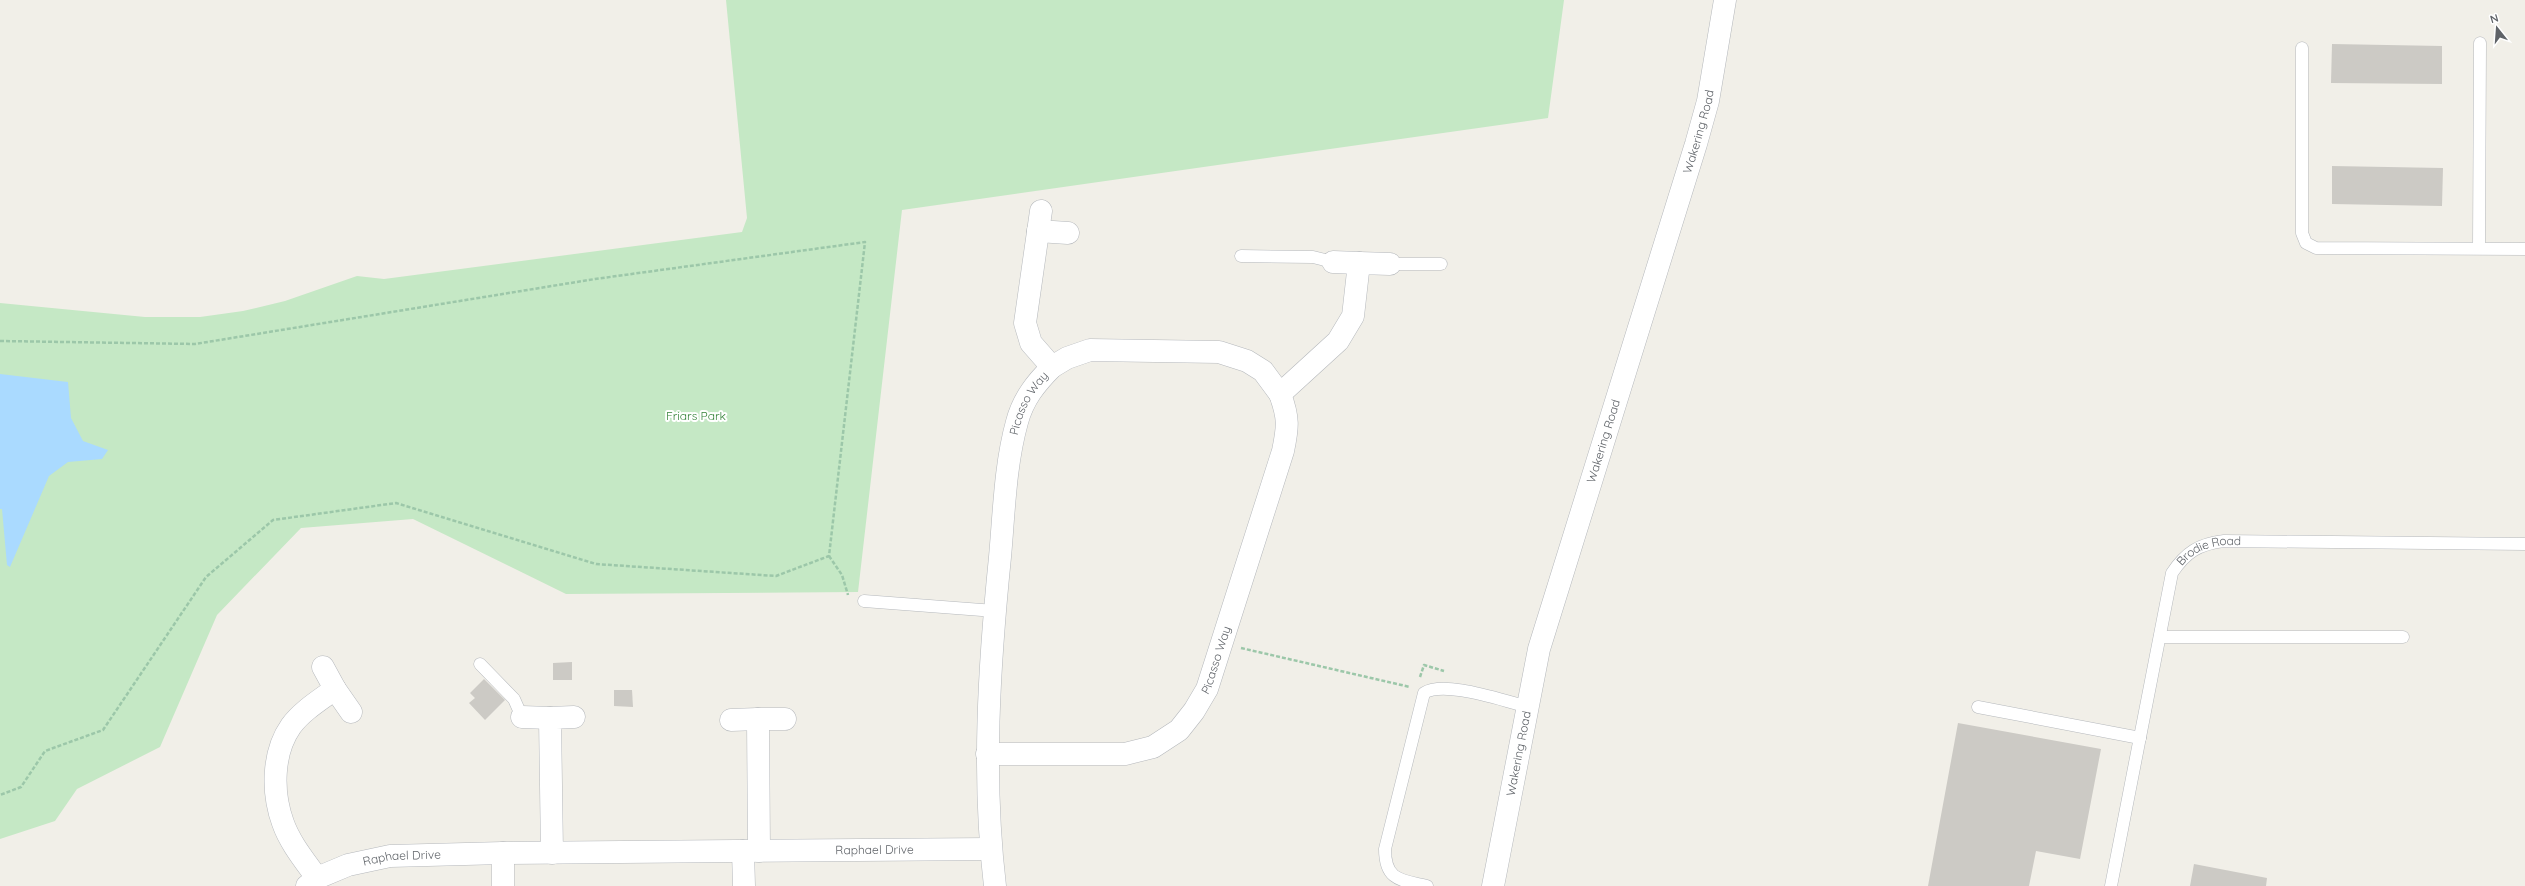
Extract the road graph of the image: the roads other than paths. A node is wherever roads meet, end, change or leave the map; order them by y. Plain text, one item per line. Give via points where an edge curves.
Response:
1 (1725, 0) edge
2 (2480, 43) dead end
3 (2302, 48) dead end
4 (1068, 233) dead end
5 (2479, 247) junction
6 (2525, 249) edge
7 (1241, 256) dead end
8 (1333, 262) joint
9 (1359, 263) junction
10 (1390, 264) joint
11 (1441, 264) dead end
12 (1052, 367) junction
13 (1280, 394) junction
14 (2525, 544) edge
15 (864, 601) road end
16 (995, 611) junction
17 (2403, 637) dead end
18 (2160, 638) junction
19 (480, 664) dead end
20 (323, 668) dead end
21 (336, 689) junction
22 (1526, 706) junction
23 (1978, 707) dead end
24 (351, 712) dead end
25 (522, 717) joint
26 (574, 717) dead end
27 (550, 718) junction
28 (758, 719) junction
29 (785, 719) dead end
30 (731, 720) dead end
31 (2140, 738) junction
32 (987, 754) junction
33 (990, 849) junction
34 (751, 851) junction
35 (503, 853) junction
36 (552, 853) junction
37 (312, 882) edge
38 (503, 886) edge
39 (744, 886) edge
40 (995, 886) edge
41 (1427, 886) edge
42 (1493, 886) edge
43 (2111, 886) edge

1 - 22 street, Wakering Road via 1708,101 1696,144 1538,649
2 - 5 lane
3 - 5 lane via 2302,233 2306,243 2316,248
4 - 12 street, Picasso Way via 1039,221 1025,323 1031,343
5 - 6 lane
7 - 8 lane via 1313,257
8 - 9 street
9 - 10 street
9 - 13 street via 1352,316 1338,341
10 - 11 lane
12 - 13 street, Picasso Way via 1067,358 1090,350 1219,352 1247,361 1263,371
12 - 16 street, Picasso Way via 1034,385 1017,422 1011,454
13 - 32 street, Picasso Way via 1288,426 1283,451 1207,689 1179,730 1153,747 1125,754
14 - 18 lane, Brodie Road via 2224,541 2206,543 2191,550 2172,573
15 - 16 lane
16 - 32 street, Picasso Way
17 - 18 lane
18 - 31 lane, Brodie Road
19 - 25 lane via 514,699
20 - 21 street
21 - 24 street
21 - 37 street via 311,706 291,726 279,750 276,777 278,804 283,824
22 - 41 lane via 1468,692 1437,688 1424,693 1385,849 1385,859 1391,875 1399,880
22 - 42 street, Wakering Road
23 - 31 lane
25 - 27 street
26 - 27 street
27 - 36 street
28 - 29 street
28 - 30 street
28 - 34 street
31 - 43 lane, Brodie Road
32 - 33 street, Picasso Way
33 - 34 street, Raphael Drive
33 - 40 street, Picasso Way
34 - 36 street, Raphael Drive
34 - 39 street
35 - 36 street, Raphael Drive
35 - 37 street, Raphael Drive via 390,856 348,865
35 - 38 street

